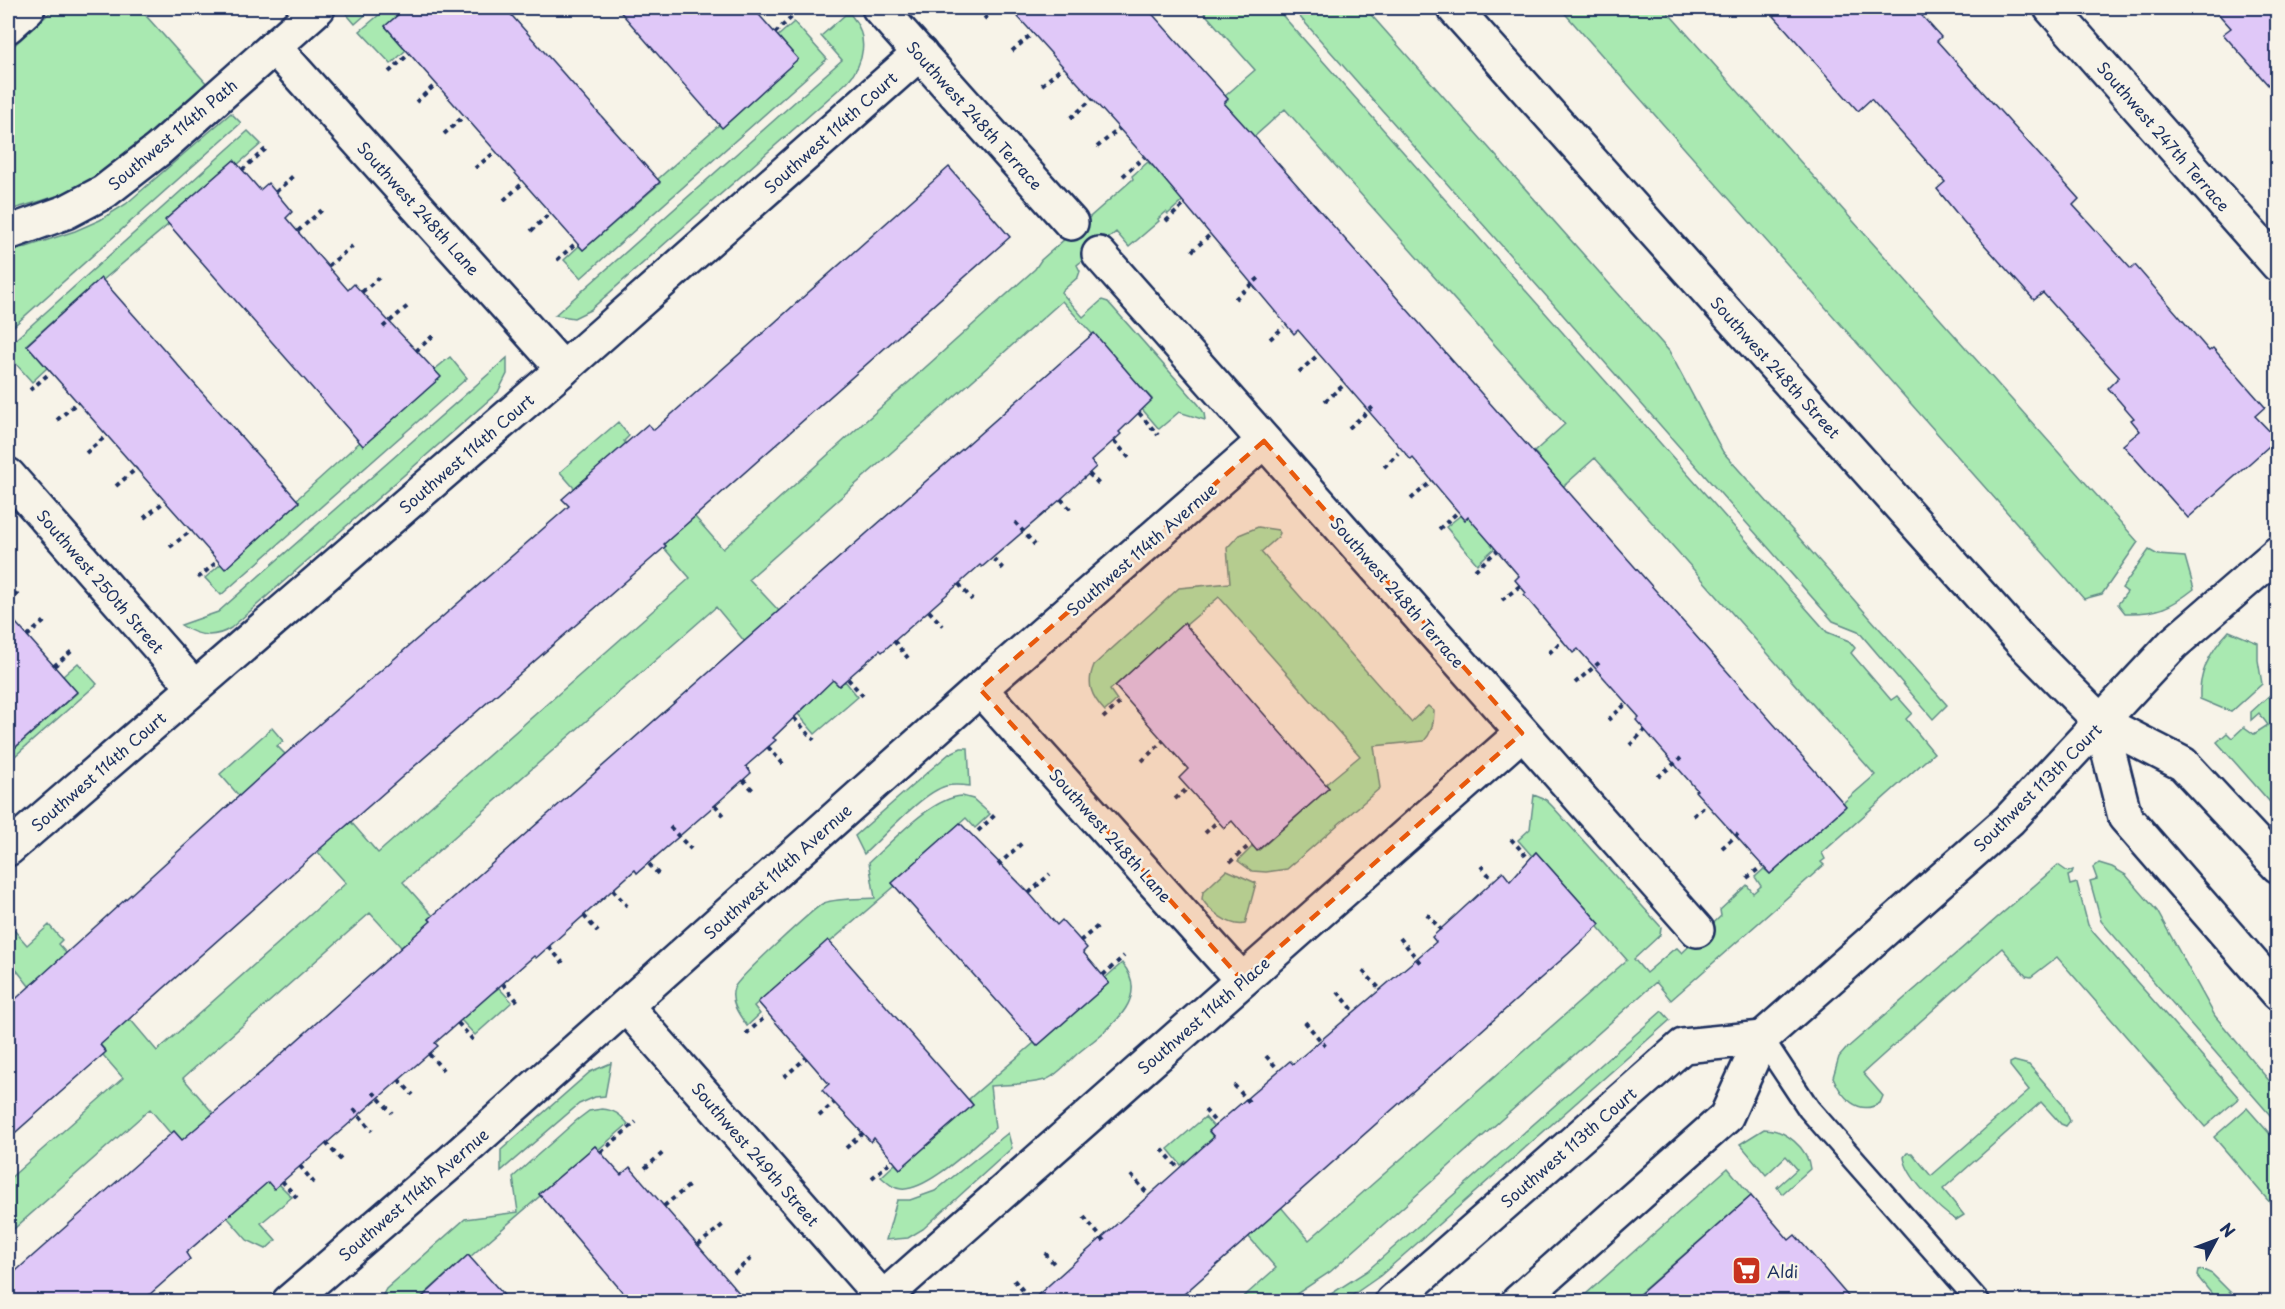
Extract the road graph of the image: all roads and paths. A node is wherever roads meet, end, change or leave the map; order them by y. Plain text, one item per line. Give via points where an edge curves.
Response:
1 (28, 8) edge
2 (318, 8) edge
3 (879, 8) edge
4 (997, 8) edge
5 (1454, 8) edge
6 (2051, 8) edge
7 (794, 15) dead end
8 (984, 19) dead end
9 (8, 26) edge
10 (775, 33) dead end
11 (1033, 33) dead end
12 (274, 47) junction
13 (1012, 51) dead end
14 (920, 53) junction
15 (409, 54) dead end
16 (1063, 67) dead end
17 (389, 72) dead end
18 (436, 84) dead end
19 (1042, 85) dead end
20 (1092, 99) dead end
21 (416, 102) dead end
22 (464, 116) dead end
23 (1071, 118) dead end
24 (1119, 129) dead end
25 (444, 134) dead end
26 (268, 147) dead end
27 (1097, 147) dead end
28 (495, 152) dead end
29 (1144, 157) dead end
30 (475, 168) dead end
31 (242, 170) dead end
32 (293, 176) dead end
33 (1123, 176) dead end
34 (523, 183) dead end
35 (276, 192) dead end
36 (504, 200) dead end
37 (1185, 204) dead end
38 (323, 209) dead end
39 (550, 213) dead end
40 (1166, 221) dead end
41 (1071, 223) dead end
42 (298, 231) dead end
43 (531, 231) dead end
44 (8, 232) edge
45 (1211, 234) dead end
46 (576, 243) dead end
47 (355, 244) dead end
48 (1192, 251) dead end
49 (1099, 254) dead end
50 (556, 260) dead end
51 (2277, 265) edge
52 (328, 266) dead end
53 (382, 275) dead end
54 (1259, 278) dead end
55 (362, 292) dead end
56 (1235, 299) dead end
57 (408, 305) dead end
58 (383, 327) dead end
59 (1284, 327) dead end
60 (435, 334) dead end
61 (1270, 339) dead end
62 (416, 351) dead end
63 (1319, 354) dead end
64 (563, 369) junction
65 (51, 372) dead end
66 (1299, 372) dead end
67 (1345, 384) dead end
68 (30, 390) dead end
69 (1325, 401) dead end
70 (78, 402) dead end
71 (1373, 407) dead end
72 (1139, 412) dead end
73 (57, 420) dead end
74 (1349, 428) dead end
75 (107, 435) dead end
76 (1158, 435) dead end
77 (1114, 441) dead end
78 (1264, 441) junction
79 (86, 453) dead end
80 (1398, 453) dead end
81 (1131, 460) dead end
82 (1384, 467) dead end
83 (137, 468) dead end
84 (1089, 474) dead end
85 (8, 475) edge
86 (1432, 481) dead end
87 (116, 486) dead end
88 (1101, 486) dead end
89 (1061, 499) dead end
90 (1412, 499) dead end
91 (165, 501) dead end
92 (1072, 512) dead end
93 (1458, 512) dead end
94 (144, 518) dead end
95 (1015, 522) dead end
96 (1439, 529) dead end
97 (192, 530) dead end
98 (1035, 544) dead end
99 (170, 547) dead end
100 (1497, 551) dead end
101 (2277, 553) edge
102 (994, 558) dead end
103 (218, 561) dead end
104 (1475, 570) dead end
105 (1005, 572) dead end
106 (198, 578) dead end
107 (958, 584) dead end
108 (1520, 586) dead end
109 (20, 591) dead end
110 (972, 600) dead end
111 (1502, 600) dead end
112 (8, 602) edge
113 (929, 611) dead end
114 (46, 620) dead end
115 (943, 626) dead end
116 (27, 636) dead end
117 (1563, 640) dead end
118 (894, 642) dead end
119 (73, 650) dead end
120 (1549, 653) dead end
121 (908, 658) dead end
122 (1601, 661) dead end
123 (54, 666) dead end
124 (848, 679) dead end
125 (1575, 683) dead end
126 (194, 687) junction
127 (980, 689) junction
128 (863, 696) dead end
129 (1120, 703) dead end
130 (1627, 703) dead end
131 (794, 718) dead end
132 (1103, 718) dead end
133 (1608, 720) dead end
134 (2101, 722) junction
135 (1645, 730) dead end
136 (1522, 732) junction
137 (814, 740) dead end
138 (1163, 741) dead end
139 (1630, 745) dead end
140 (768, 747) dead end
141 (1681, 758) dead end
142 (1142, 761) dead end
143 (785, 766) dead end
144 (1658, 777) dead end
145 (743, 780) dead end
146 (1188, 788) dead end
147 (755, 792) dead end
148 (1175, 799) dead end
149 (715, 805) dead end
150 (1706, 806) dead end
151 (996, 814) dead end
152 (1693, 816) dead end
153 (726, 818) dead end
154 (1218, 821) dead end
155 (670, 827) dead end
156 (978, 831) dead end
157 (1205, 832) dead end
158 (1738, 834) dead end
159 (1511, 839) dead end
160 (1022, 843) dead end
161 (1251, 844) dead end
162 (1722, 848) dead end
163 (8, 849) edge
164 (691, 849) dead end
165 (1529, 859) dead end
166 (1230, 862) dead end
167 (649, 864) dead end
168 (998, 865) dead end
169 (1481, 866) dead end
170 (1762, 866) dead end
171 (2277, 866) edge
172 (1050, 874) dead end
173 (660, 876) dead end
174 (1747, 878) dead end
175 (1493, 880) dead end
176 (613, 890) dead end
177 (1029, 893) dead end
178 (627, 906) dead end
179 (1427, 914) dead end
180 (584, 916) dead end
181 (1098, 926) dead end
182 (1441, 930) dead end
183 (1697, 930) dead end
184 (598, 932) dead end
185 (1400, 938) dead end
186 (1080, 941) dead end
187 (549, 946) dead end
188 (1124, 956) dead end
189 (563, 963) dead end
190 (1422, 965) dead end
191 (1363, 971) dead end
192 (1102, 975) dead end
193 (1242, 980) junction
194 (503, 984) dead end
195 (1381, 990) dead end
196 (1338, 992) dead end
197 (2277, 993) edge
198 (518, 1002) dead end
199 (626, 1006) junction
200 (1354, 1011) dead end
201 (764, 1018) dead end
202 (1305, 1022) dead end
203 (458, 1023) dead end
204 (746, 1034) dead end
205 (1762, 1038) junction
206 (474, 1041) dead end
207 (1326, 1047) dead end
208 (429, 1054) dead end
209 (1266, 1056) dead end
210 (806, 1058) dead end
211 (1278, 1069) dead end
212 (443, 1070) dead end
213 (784, 1077) dead end
214 (399, 1080) dead end
215 (1234, 1085) dead end
216 (374, 1092) dead end
217 (413, 1095) dead end
218 (834, 1103) dead end
219 (1251, 1104) dead end
220 (354, 1109) dead end
221 (1205, 1110) dead end
222 (392, 1113) dead end
223 (819, 1116) dead end
224 (636, 1122) dead end
225 (1217, 1124) dead end
226 (372, 1131) dead end
227 (863, 1133) dead end
228 (326, 1143) dead end
229 (846, 1148) dead end
230 (1162, 1149) dead end
231 (601, 1152) dead end
232 (664, 1152) dead end
233 (341, 1160) dead end
234 (893, 1161) dead end
235 (300, 1166) dead end
236 (645, 1168) dead end
237 (1178, 1168) dead end
238 (1131, 1175) dead end
239 (872, 1178) dead end
240 (282, 1181) dead end
241 (314, 1183) dead end
242 (691, 1184) dead end
243 (1148, 1194) dead end
244 (297, 1198) dead end
245 (664, 1206) dead end
246 (1084, 1217) dead end
247 (725, 1223) dead end
248 (1104, 1240) dead end
249 (698, 1245) dead end
250 (1045, 1252) dead end
251 (754, 1256) dead end
252 (1056, 1266) dead end
253 (734, 1273) dead end
254 (1425, 1273) junction
255 (1014, 1280) dead end
256 (885, 1300) edge
257 (1031, 1300) edge
258 (289, 1302) edge
259 (1392, 1302) edge
260 (1408, 1302) edge
261 (1518, 1302) edge
262 (1979, 1302) edge

1 - 9 street
2 - 12 street, Southwest 114th Path
3 - 14 street, Southwest 248th Terrace
4 - 8 path
5 - 134 street, Southwest 248th Street via 2023,643
6 - 51 street, Southwest 247th Terrace
7 - 10 path
11 - 13 path
12 - 44 street, Southwest 114th Path via 158,150 104,192 66,212
12 - 64 street, Southwest 248th Lane
14 - 41 street, Southwest 248th Terrace
14 - 64 street, Southwest 114th Court
15 - 17 path
16 - 19 path
18 - 21 path
20 - 23 path
22 - 25 path
24 - 27 path
26 - 31 path
28 - 30 path
29 - 33 path
32 - 35 path
34 - 36 path
37 - 40 path
38 - 42 path
39 - 43 path
45 - 48 path
46 - 50 path
47 - 52 path
49 - 78 street, Southwest 248th Terrace
53 - 55 path
54 - 56 path
57 - 58 path
59 - 61 path
60 - 62 path
63 - 66 path
64 - 126 street, Southwest 114th Court
65 - 68 path
67 - 69 path
70 - 73 path
71 - 74 path
72 - 76 path
75 - 79 path
77 - 81 path
78 - 127 street, Southwest 114th Avernue
78 - 136 street, Southwest 248th Terrace
80 - 82 path
83 - 87 path
84 - 88 path
85 - 126 street, Southwest 250th Street
86 - 90 path
89 - 92 path
91 - 94 path
93 - 96 path
95 - 98 path
97 - 99 path
100 - 104 path
101 - 134 street, Southwest 113th Court via 2173,644
102 - 105 path
103 - 106 path
107 - 110 path
108 - 111 path
109 - 112 path
113 - 115 path
114 - 116 path
117 - 120 path
118 - 121 path
119 - 123 path
122 - 125 path
124 - 128 path
126 - 163 street, Southwest 114th Court
127 - 193 street, Southwest 248th Lane
127 - 199 street, Southwest 114th Avernue
129 - 132 path
130 - 133 path
131 - 137 path
134 - 171 street, Southwest 248th Street via 2183,764
134 - 197 street via 2124,817
134 - 205 street, Southwest 113th Court via 2009,820
135 - 139 path
136 - 183 street, Southwest 248th Terrace
136 - 193 street, Southwest 114th Place
138 - 142 path
140 - 143 path
141 - 144 path
145 - 147 path
146 - 148 path
149 - 153 path
150 - 152 path
151 - 156 path
154 - 157 path
155 - 164 path
158 - 162 path
159 - 165 path
160 - 168 path
161 - 166 path
167 - 173 path
169 - 175 path
170 - 174 path
172 - 177 path
176 - 178 path
179 - 182 path
180 - 184 path
181 - 186 path
185 - 190 path
187 - 189 path
188 - 192 path
191 - 195 path
193 - 256 street, Southwest 114th Place
194 - 198 path
196 - 200 path
199 - 256 street, Southwest 249th Street
199 - 258 street, Southwest 114th Avernue
201 - 204 path
202 - 207 path
203 - 206 path
205 - 254 street, Southwest 113th Court via 1683,1046
205 - 261 street, Southwest 113th Court via 1726,1117
205 - 262 lane via 1809,1109
208 - 212 path
209 - 211 path
210 - 213 path
214 - 217 path
215 - 219 path
216 - 222 path
218 - 223 path
220 - 226 path
221 - 225 path
224 - 231 path
227 - 229 path
228 - 233 path
230 - 237 path
232 - 236 path
234 - 239 path
235 - 241 path
238 - 243 path
240 - 244 path
242 - 245 path
246 - 248 path
247 - 249 path
250 - 252 path
251 - 253 path
254 - 259 street, Southwest 113th Court
254 - 260 lane
255 - 257 path

